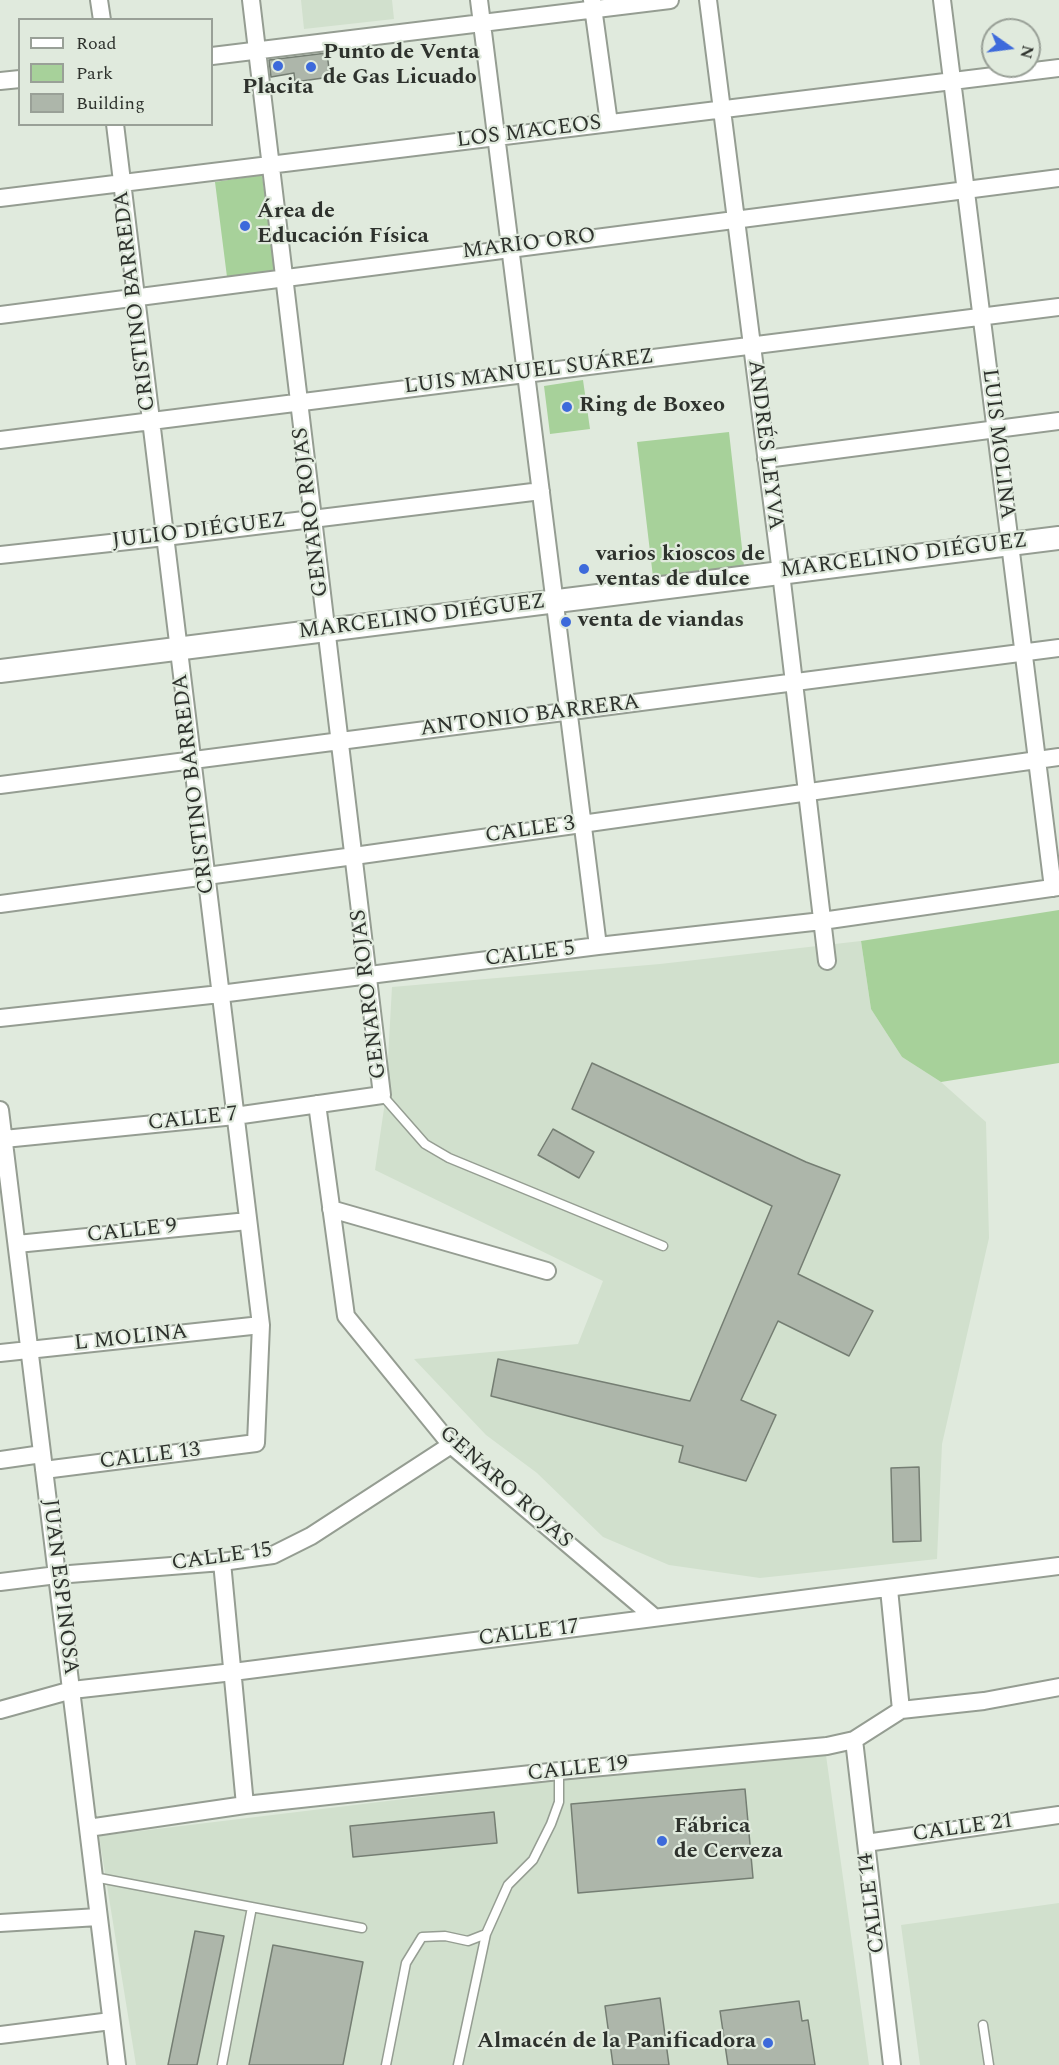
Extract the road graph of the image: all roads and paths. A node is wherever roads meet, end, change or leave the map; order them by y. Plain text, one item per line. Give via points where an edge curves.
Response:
1 (99, 0) edge
2 (251, 0) edge
3 (479, 0) edge
4 (670, 0) edge
5 (708, 0) edge
6 (942, 0) edge
7 (593, 5) edge
8 (102, 18) edge
9 (482, 23) junction
10 (257, 50) junction
11 (213, 56) edge
12 (1059, 68) edge
13 (18, 79) edge
14 (0, 81) edge
15 (952, 81) junction
16 (722, 109) junction
17 (609, 123) junction
18 (115, 126) edge
19 (497, 137) junction
20 (271, 165) junction
21 (1059, 178) edge
22 (122, 184) junction
23 (966, 190) junction
24 (0, 198) edge
25 (735, 219) junction
26 (510, 248) junction
27 (284, 278) junction
28 (136, 297) junction
29 (1059, 307) edge
30 (0, 315) edge
31 (981, 317) junction
32 (752, 345) junction
33 (526, 374) junction
34 (299, 402) junction
35 (1059, 421) edge
36 (151, 422) junction
37 (995, 429) junction
38 (0, 440) edge
39 (766, 459) junction
40 (541, 491) junction
41 (313, 518) junction
42 (165, 537) junction
43 (1059, 538) edge
44 (1010, 544) junction
45 (0, 555) edge
46 (781, 573) junction
47 (555, 601) junction
48 (327, 630) junction
49 (1059, 648) edge
50 (178, 650) junction
51 (1023, 653) junction
52 (0, 671) edge
53 (794, 683) junction
54 (569, 712) junction
55 (340, 742) junction
56 (1059, 757) edge
57 (1036, 760) junction
58 (192, 761) junction
59 (0, 786) edge
60 (807, 791) junction
61 (583, 823) junction
62 (354, 856) junction
63 (206, 876) junction
64 (1056, 888) edge
65 (0, 904) edge
66 (822, 921) junction
67 (598, 946) junction
68 (827, 961) dead end
69 (368, 976) junction
70 (220, 994) junction
71 (0, 1018) edge
72 (382, 1095) junction
73 (317, 1104) junction
74 (0, 1110) edge
75 (236, 1116) junction
76 (4, 1139) junction
77 (332, 1209) junction
78 (248, 1221) junction
79 (17, 1244) junction
80 (663, 1246) dead end
81 (547, 1271) dead end
82 (261, 1325) junction
83 (29, 1349) junction
84 (0, 1353) edge
85 (255, 1443) joint
86 (451, 1445) junction
87 (0, 1460) edge
88 (43, 1462) junction
89 (222, 1562) junction
90 (1059, 1566) edge
91 (57, 1575) junction
92 (0, 1582) edge
93 (889, 1589) junction
94 (654, 1617) junction
95 (233, 1672) junction
96 (1059, 1687) edge
97 (72, 1690) junction
98 (0, 1710) edge
99 (901, 1710) junction
100 (854, 1740) junction
101 (559, 1771) junction
102 (245, 1805) junction
103 (1059, 1815) edge
104 (88, 1828) junction
105 (866, 1843) junction
106 (94, 1877) junction
107 (252, 1906) junction
108 (98, 1917) junction
109 (0, 1923) edge
110 (362, 1928) dead end
111 (486, 1934) junction
112 (111, 2021) junction
113 (983, 2025) dead end
114 (0, 2034) edge
115 (117, 2065) edge
116 (222, 2065) edge
117 (386, 2065) edge
118 (458, 2065) edge
119 (892, 2065) edge
120 (989, 2065) edge

1 - 8 street
2 - 10 street, GENARO ROJAS
3 - 9 street
4 - 7 street
5 - 16 street, ANDRÉS LEYVA
6 - 15 street, LUIS MOLINA
7 - 9 street
7 - 17 street
9 - 10 street
9 - 19 street
10 - 11 street
10 - 20 street, GENARO ROJAS
12 - 15 street, LOS MACEOS
13 - 14 street
15 - 16 street, LOS MACEOS
15 - 23 street, LUIS MOLINA
16 - 17 street, LOS MACEOS
16 - 25 street, ANDRÉS LEYVA
17 - 19 street, LOS MACEOS
18 - 22 street, CRISTINO BARREDA
19 - 20 street, LOS MACEOS
19 - 26 street
20 - 22 street, LOS MACEOS
20 - 27 street, GENARO ROJAS
21 - 23 street, MARIO ORO
22 - 24 street, LOS MACEOS
22 - 28 street, CRISTINO BARREDA
23 - 25 street, MARIO ORO
23 - 31 street, LUIS MOLINA
25 - 26 street, MARIO ORO
25 - 32 street, ANDRÉS LEYVA
26 - 27 street, MARIO ORO
26 - 33 street
27 - 28 street, MARIO ORO
27 - 34 street, GENARO ROJAS
28 - 30 street, MARIO ORO
28 - 36 street, CRISTINO BARREDA
29 - 31 street, LUIS MANUEL SUÁREZ
31 - 32 street, LUIS MANUEL SUÁREZ
31 - 37 street, LUIS MOLINA
32 - 33 street, LUIS MANUEL SUÁREZ
32 - 39 street, ANDRÉS LEYVA
33 - 34 street, LUIS MANUEL SUÁREZ
33 - 40 street
34 - 36 street, LUIS MANUEL SUÁREZ
34 - 41 street, GENARO ROJAS
35 - 37 street
36 - 38 street, LUIS MANUEL SUÁREZ
36 - 42 street, CRISTINO BARREDA
37 - 39 street
37 - 44 street, LUIS MOLINA
39 - 46 street, ANDRÉS LEYVA
40 - 41 street, JULIO DIÉGUEZ
40 - 47 street
41 - 42 street, JULIO DIÉGUEZ
41 - 48 street, GENARO ROJAS
42 - 45 street, JULIO DIÉGUEZ
42 - 50 street, CRISTINO BARREDA
43 - 44 street, MARCELINO DIÉGUEZ
44 - 46 street, MARCELINO DIÉGUEZ
44 - 51 street, LUIS MOLINA
46 - 47 street, MARCELINO DIÉGUEZ
46 - 53 street, ANDRÉS LEYVA
47 - 48 street, MARCELINO DIÉGUEZ
47 - 54 street
48 - 50 street, MARCELINO DIÉGUEZ
48 - 55 street, GENARO ROJAS
49 - 51 street, ANTONIO BARRERA
50 - 52 street, MARCELINO DIÉGUEZ
50 - 58 street, CRISTINO BARREDA
51 - 53 street, ANTONIO BARRERA
51 - 57 street, LUIS MOLINA
53 - 54 street, ANTONIO BARRERA
53 - 60 street, ANDRÉS LEYVA
54 - 55 street, ANTONIO BARRERA
54 - 61 street
55 - 58 street, ANTONIO BARRERA
55 - 62 street, GENARO ROJAS
56 - 57 street, CALLE 3
57 - 60 street, CALLE 3
57 - 64 street, LUIS MOLINA
58 - 59 street, ANTONIO BARRERA
58 - 63 street, CRISTINO BARREDA
60 - 61 street, CALLE 3
60 - 66 street, ANDRÉS LEYVA
61 - 62 street, CALLE 3
61 - 67 street
62 - 63 street, CALLE 3
62 - 69 street, GENARO ROJAS
63 - 65 street, CALLE 3
63 - 70 street, CRISTINO BARREDA
64 - 66 street, CALLE 5
66 - 67 street, CALLE 5
66 - 68 street, ANDRÉS LEYVA
67 - 69 street, CALLE 5
69 - 70 street, CALLE 5
69 - 72 street, GENARO ROJAS
70 - 71 street, CALLE 5
70 - 75 street, CRISTINO BARREDA
72 - 73 street, CALLE 7
72 - 80 lane via 425,1144 449,1158
73 - 75 street, CALLE 7
73 - 77 street, GENARO ROJAS
74 - 76 street, JUAN ESPINOSA
75 - 76 street, CALLE 7
75 - 78 street, CRISTINO BARREDA
76 - 79 street, JUAN ESPINOSA
77 - 81 street
77 - 86 street, GENARO ROJAS via 346,1316
78 - 79 street, CALLE 9
78 - 82 street, CRISTINO BARREDA
79 - 83 street, JUAN ESPINOSA
82 - 83 street, L MOLINA
82 - 85 street, CRISTINO BARREDA
83 - 84 street, L MOLINA
83 - 88 street, JUAN ESPINOSA
85 - 88 street, CALLE 13
86 - 89 street, CALLE 15 via 311,1536 273,1555
86 - 94 street, GENARO ROJAS
87 - 88 street, CALLE 13
88 - 91 street, JUAN ESPINOSA
89 - 91 street, CALLE 15
89 - 95 street
90 - 93 street, CALLE 17
91 - 92 street, CALLE 15
91 - 97 street, JUAN ESPINOSA
93 - 94 street, CALLE 17
93 - 99 street
94 - 95 street, CALLE 17
95 - 97 street, CALLE 17
95 - 102 street
96 - 99 street, CALLE 19 via 984,1701
97 - 98 street, CALLE 17
97 - 104 street, JUAN ESPINOSA
99 - 100 street, CALLE 19
100 - 101 street, CALLE 19 via 827,1746
100 - 105 street, CALLE 14
101 - 102 street, CALLE 19
101 - 111 lane via 559,1802 551,1824 533,1860 508,1885
102 - 104 street, CALLE 19
103 - 105 street, CALLE 21
104 - 106 street, JUAN ESPINOSA
105 - 119 street, CALLE 14
106 - 107 lane
106 - 108 street, JUAN ESPINOSA
107 - 110 lane
107 - 116 lane
108 - 109 street
108 - 112 street, JUAN ESPINOSA
111 - 117 lane via 468,1941 445,1935 422,1937 406,1963
111 - 118 lane
112 - 114 street
112 - 115 street, JUAN ESPINOSA
113 - 120 lane

